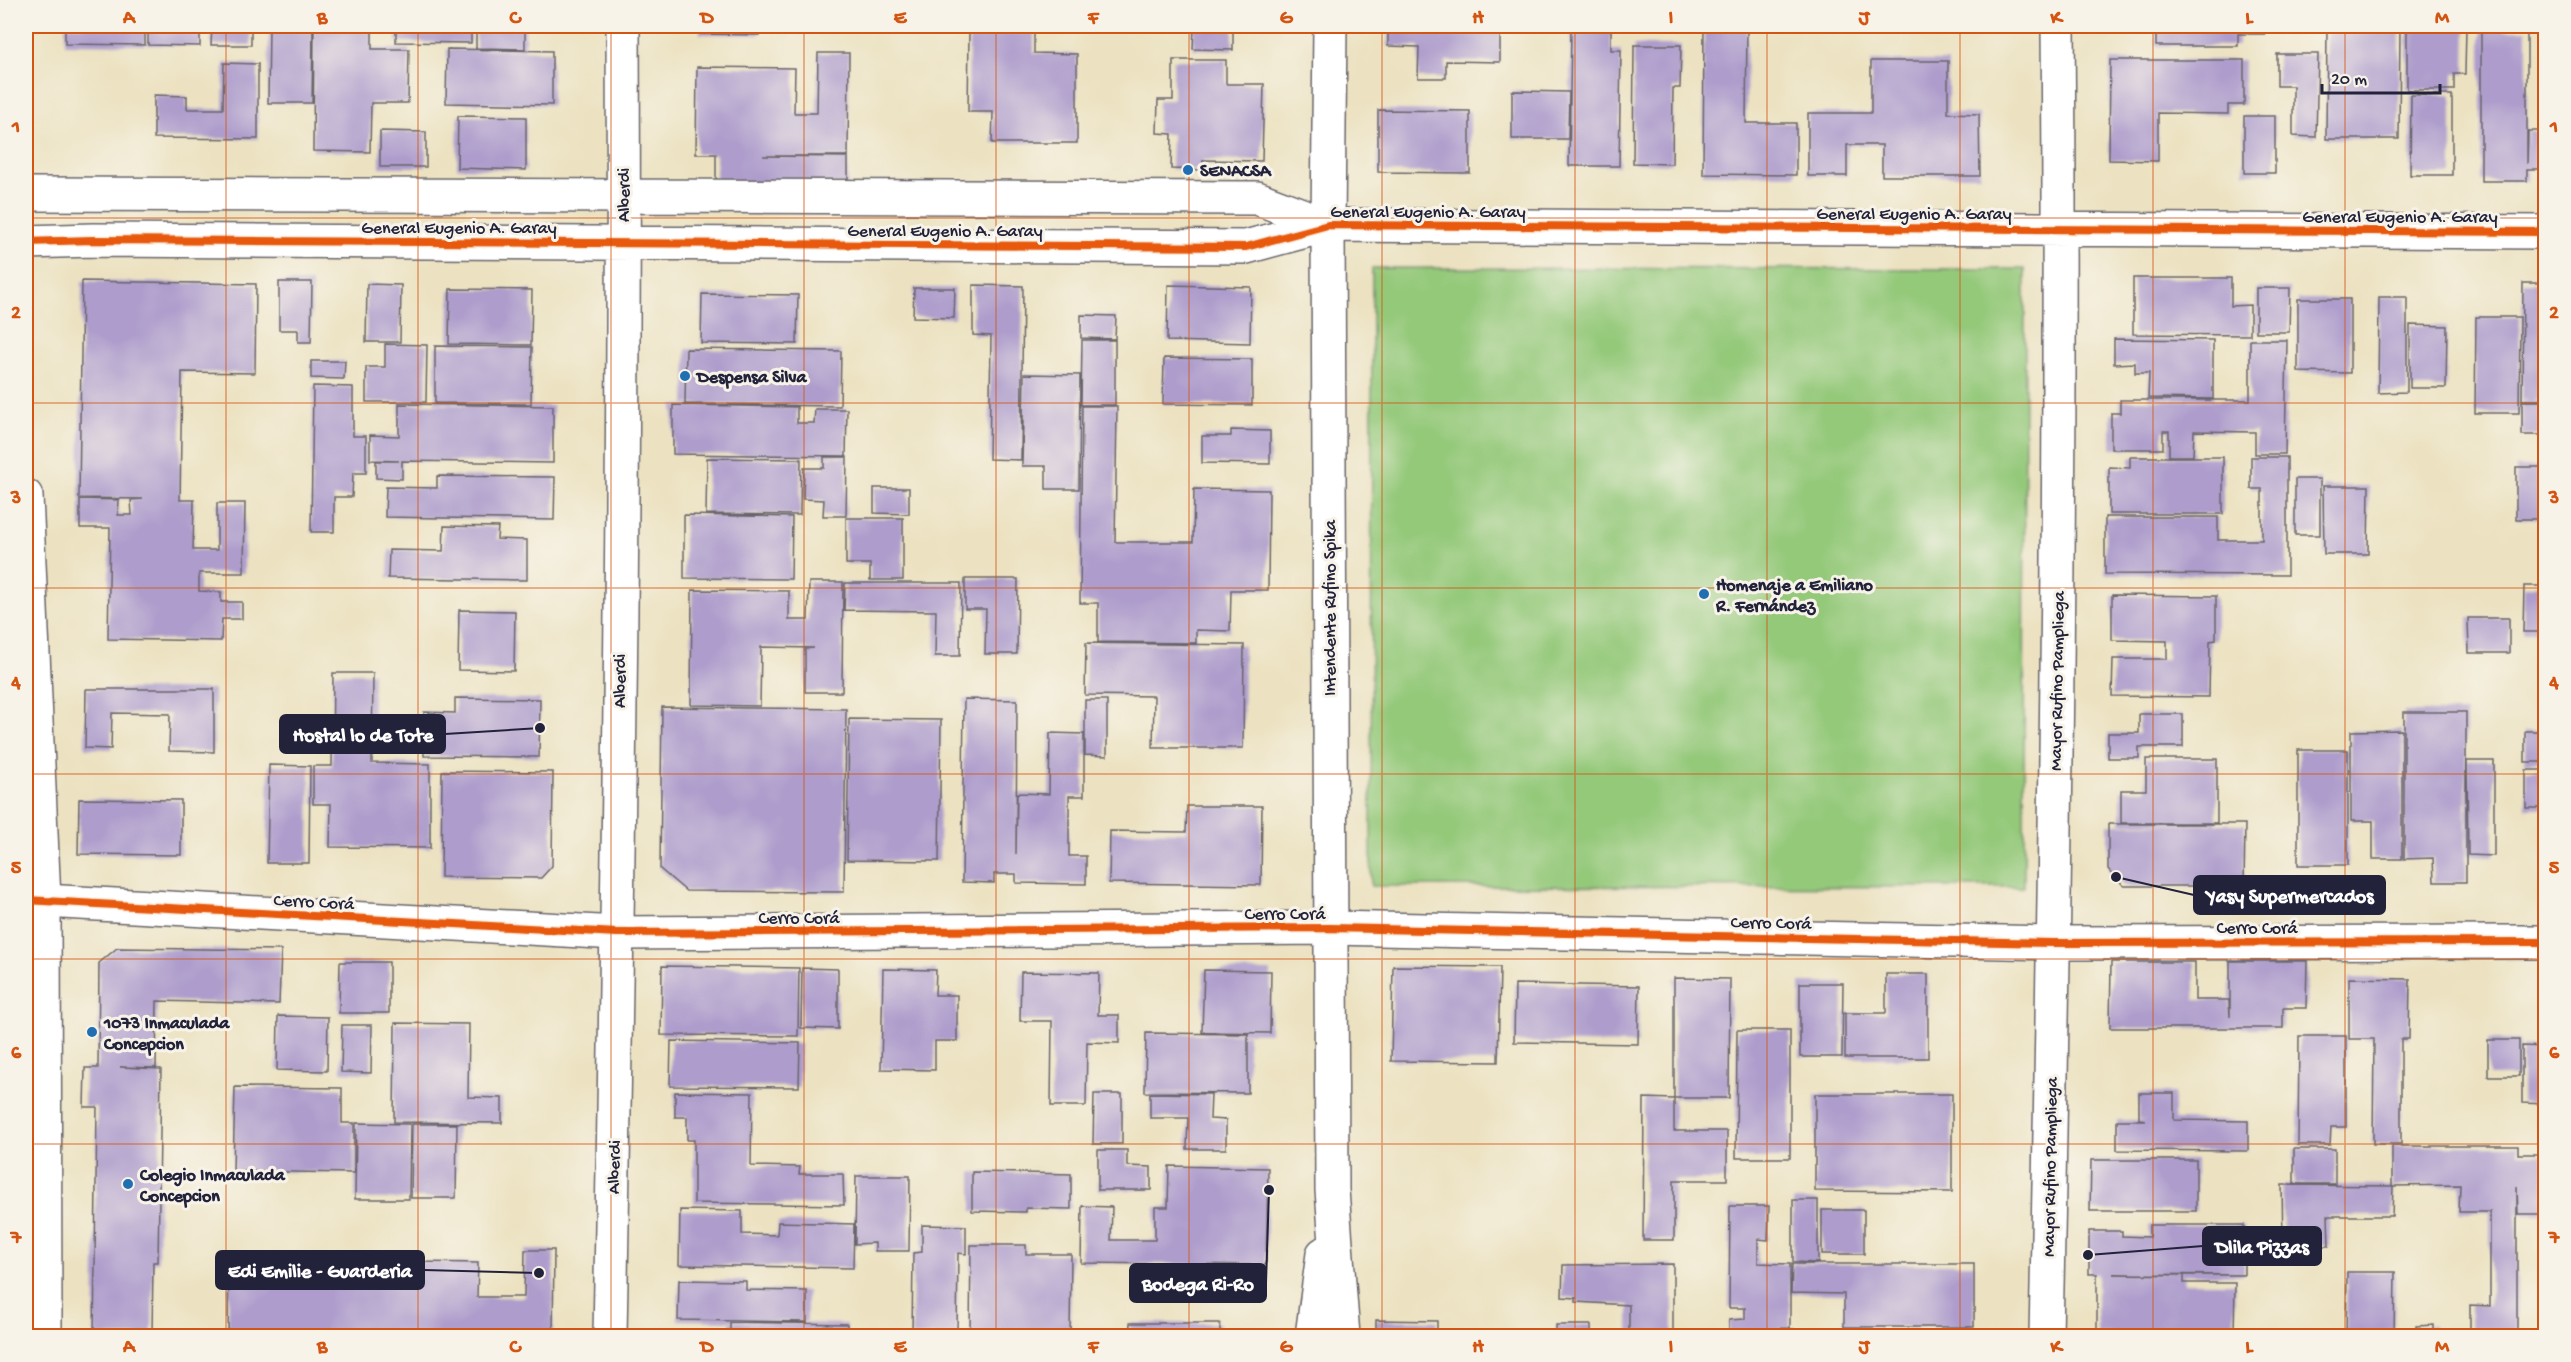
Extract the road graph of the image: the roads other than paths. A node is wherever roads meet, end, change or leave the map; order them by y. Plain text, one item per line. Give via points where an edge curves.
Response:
1 (623, 26) edge
2 (1330, 26) edge
3 (2058, 26) edge
4 (26, 194) edge
5 (624, 197) junction
6 (1328, 225) junction
7 (2060, 229) junction
8 (2546, 232) edge
9 (26, 242) edge
10 (623, 242) junction
11 (26, 496) edge
12 (35, 900) edge
13 (1330, 928) junction
14 (618, 933) junction
15 (2546, 942) edge
16 (2054, 943) junction
17 (1332, 1190) junction
18 (45, 1336) edge
19 (610, 1336) edge
20 (1312, 1336) edge
21 (1343, 1336) edge
22 (2046, 1336) edge

1 - 5 street, Alberdi
2 - 6 street, Intendente Rufino Spika
3 - 7 street, Mayor Rufino Pampliega
4 - 5 street, General Eugenio A. Garay
5 - 6 street, General Eugenio A. Garay via 1257,198
5 - 10 street, Alberdi
6 - 7 street, General Eugenio A. Garay
6 - 10 street, General Eugenio A. Garay via 1246,247
6 - 13 street, Intendente Rufino Spika
7 - 8 street, General Eugenio A. Garay
7 - 16 street, Mayor Rufino Pampliega
9 - 10 street, General Eugenio A. Garay
10 - 14 street, Alberdi
11 - 12 street
12 - 14 street, Cerro Corá
12 - 18 street
13 - 14 street, Cerro Corá
13 - 16 street, Cerro Corá
13 - 17 street, Intendente Rufino Spika
14 - 19 street, Alberdi
15 - 16 street, Cerro Corá
16 - 22 street, Mayor Rufino Pampliega
17 - 20 street, Intendente Rufino Spika
17 - 21 street, Intendente Rufino Spika

